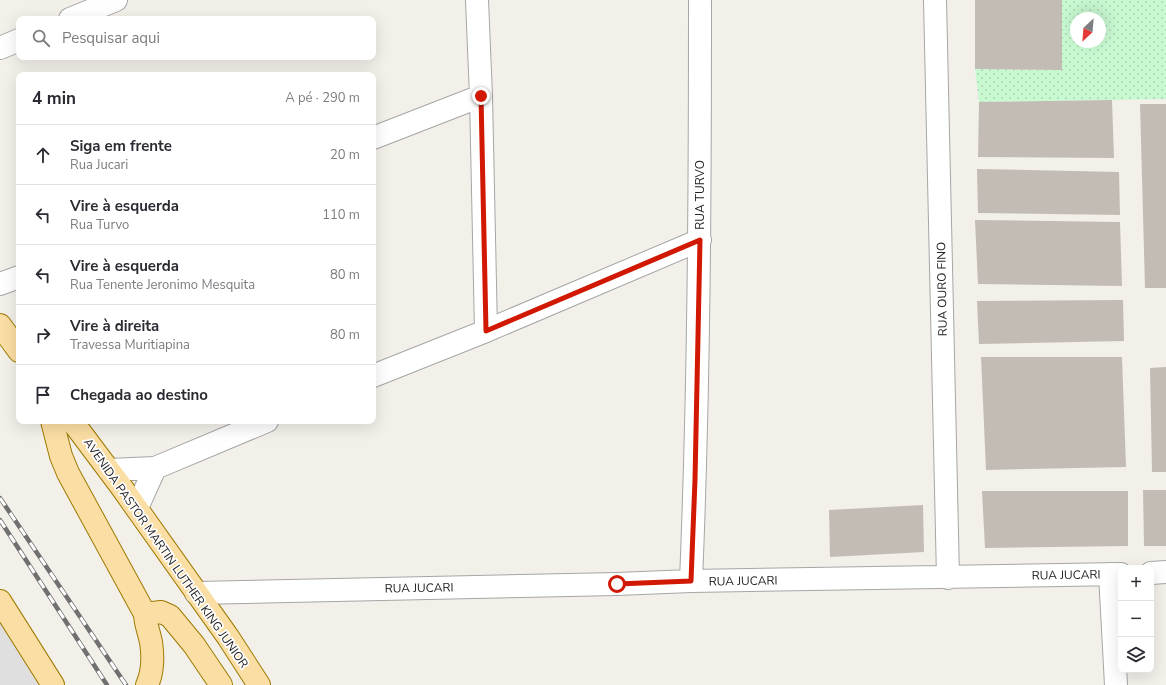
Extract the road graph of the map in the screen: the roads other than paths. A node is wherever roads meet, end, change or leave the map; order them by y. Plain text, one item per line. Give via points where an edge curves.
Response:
1 (116, 0) edge
2 (477, 0) edge
3 (700, 0) edge
4 (935, 0) edge
5 (77, 16) edge
6 (16, 41) edge
7 (0, 48) edge
8 (481, 96) junction
9 (376, 137) edge
10 (700, 240) junction
11 (16, 278) edge
12 (0, 284) edge
13 (0, 324) edge
14 (486, 331) junction
15 (16, 347) edge
16 (376, 375) edge
17 (53, 424) edge
18 (74, 424) edge
19 (260, 424) edge
20 (155, 468) junction
21 (108, 470) junction
22 (137, 508) junction
23 (1166, 572) edge
24 (1154, 573) edge
25 (1115, 574) edge
26 (948, 578) junction
27 (691, 581) junction
28 (196, 593) junction
29 (0, 601) edge
30 (145, 614) junction
31 (53, 685) edge
32 (147, 685) edge
33 (221, 685) edge
34 (258, 685) edge
35 (1116, 685) edge

1 - 5 street
2 - 8 street
3 - 10 street, RUA TURVO
4 - 26 street, RUA OURO FINO
6 - 7 street
8 - 9 street
8 - 14 street
10 - 14 street
10 - 27 street, RUA TURVO
11 - 12 street
13 - 15 main road
14 - 16 street
17 - 30 main road via 68,473
18 - 21 main road, AVENIDA PASTOR MARTIN LUTHER KING JUNIOR
19 - 20 street
20 - 21 street
20 - 22 street
21 - 22 main road, AVENIDA PASTOR MARTIN LUTHER KING JUNIOR
22 - 28 main road, AVENIDA PASTOR MARTIN LUTHER KING JUNIOR
23 - 24 street
25 - 26 street, RUA JUCARI
25 - 35 street
26 - 27 street, RUA JUCARI
27 - 28 street, RUA JUCARI via 609,585
28 - 34 main road, AVENIDA PASTOR MARTIN LUTHER KING JUNIOR
29 - 31 main road
30 - 32 main road via 151,643 152,666
30 - 33 main road via 161,612 170,616

